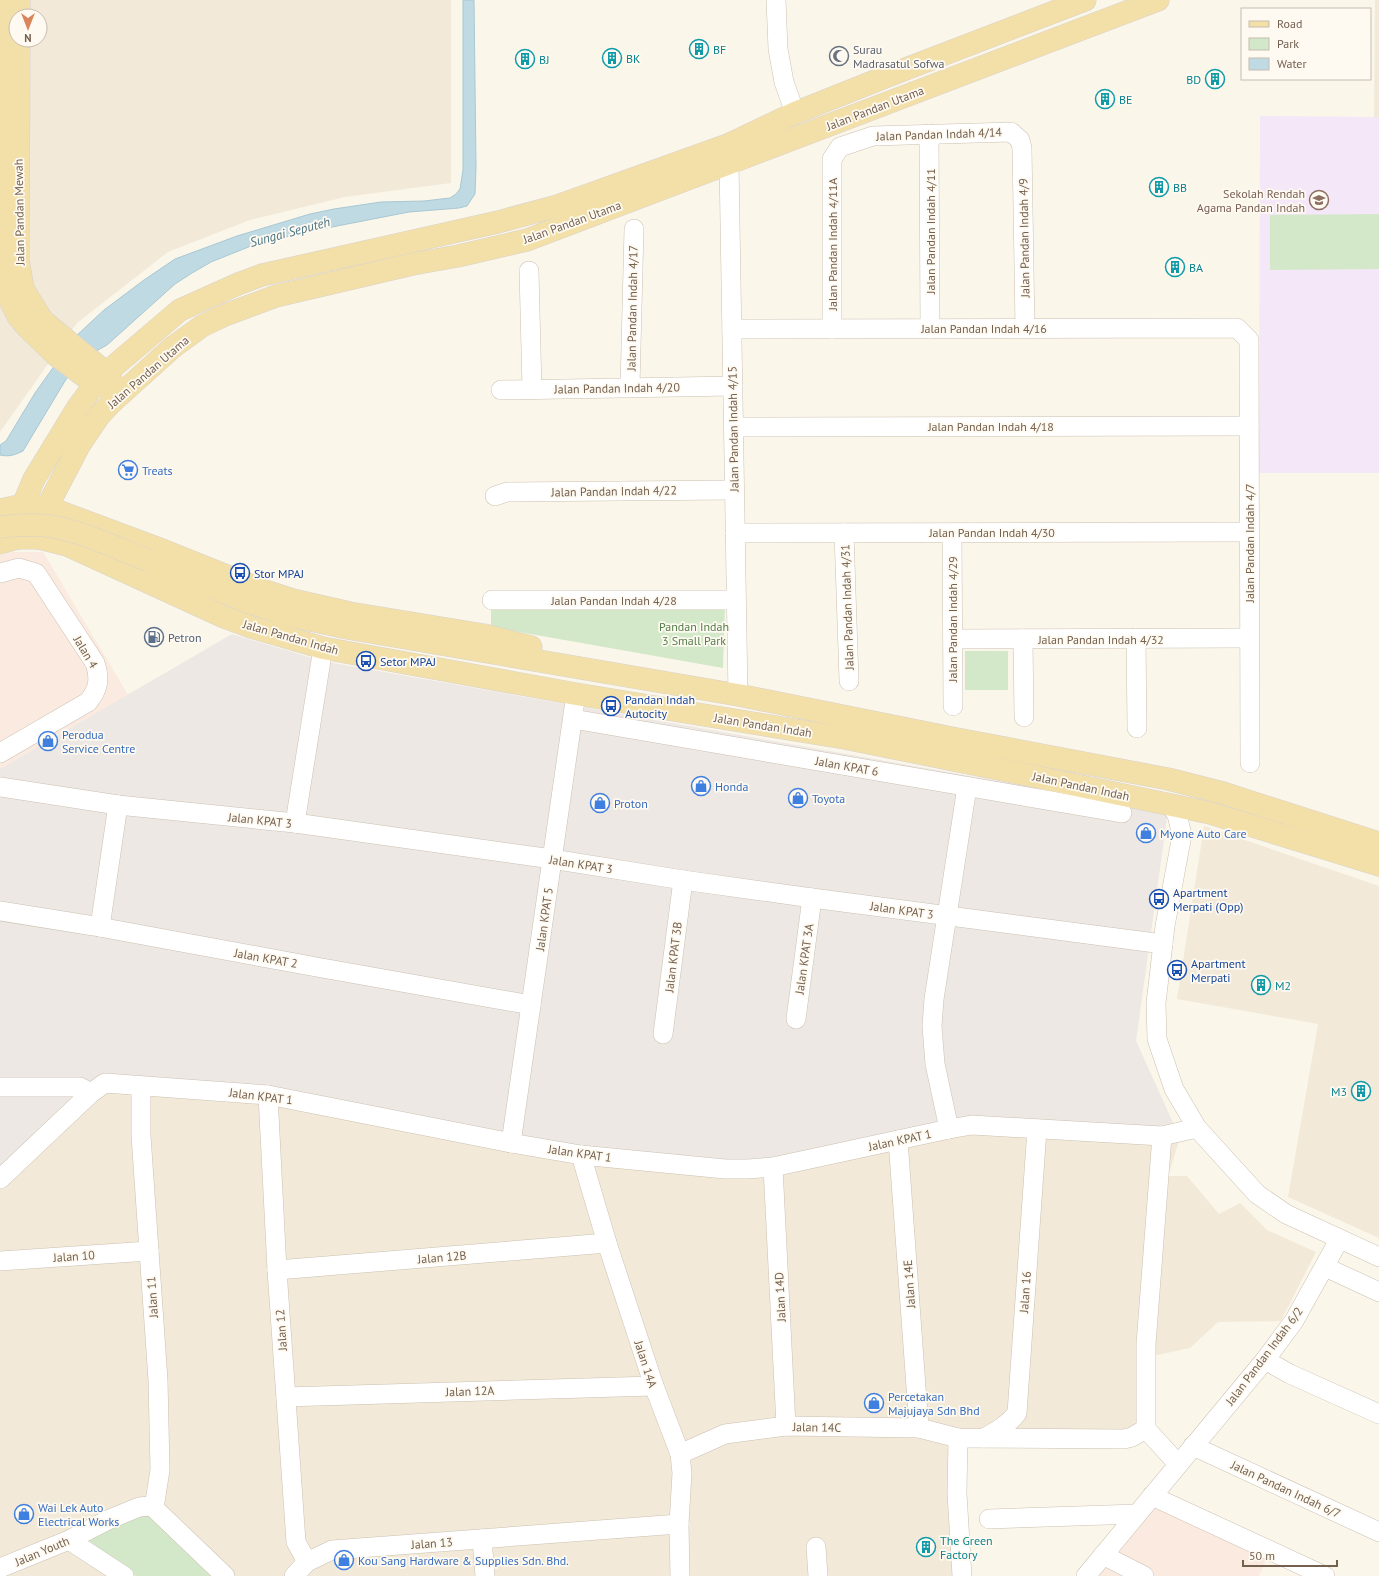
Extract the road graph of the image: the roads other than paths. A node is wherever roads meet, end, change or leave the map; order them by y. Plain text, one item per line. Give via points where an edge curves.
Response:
1 (3, 0) edge
2 (776, 0) edge
3 (1085, 0) edge
4 (1158, 0) edge
5 (19, 48) edge
6 (795, 113) junction
7 (929, 134) junction
8 (1022, 148) joint
9 (729, 154) junction
10 (832, 159) joint
11 (634, 228) dead end
12 (529, 271) dead end
13 (1025, 328) junction
14 (1237, 328) joint
15 (732, 329) junction
16 (832, 329) junction
17 (930, 329) junction
18 (63, 350) junction
19 (95, 378) junction
20 (733, 386) junction
21 (630, 387) junction
22 (532, 389) junction
23 (501, 390) dead end
24 (1249, 426) junction
25 (734, 427) junction
26 (734, 490) junction
27 (495, 496) dead end
28 (23, 505) junction
29 (47, 507) junction
30 (0, 510) edge
31 (92, 523) junction
32 (0, 527) edge
33 (1249, 532) junction
34 (735, 533) junction
35 (844, 533) junction
36 (952, 533) junction
37 (19, 540) edge
38 (80, 552) junction
39 (0, 573) edge
40 (492, 600) dead end
41 (736, 600) junction
42 (1136, 638) junction
43 (1249, 638) junction
44 (953, 639) junction
45 (1023, 639) junction
46 (323, 648) junction
47 (584, 670) junction
48 (849, 680) dead end
49 (576, 694) junction
50 (738, 695) junction
51 (952, 706) dead end
52 (1024, 717) dead end
53 (573, 719) junction
54 (1137, 728) dead end
55 (0, 753) edge
56 (1250, 762) dead end
57 (0, 787) edge
58 (967, 787) junction
59 (118, 805) junction
60 (1171, 805) junction
61 (1122, 814) dead end
62 (1210, 814) junction
63 (295, 823) junction
64 (1182, 835) junction
65 (1379, 843) edge
66 (552, 859) junction
67 (1379, 865) edge
68 (683, 880) junction
69 (812, 898) junction
70 (0, 911) edge
71 (947, 916) junction
72 (100, 927) junction
73 (1163, 944) junction
74 (531, 1005) junction
75 (796, 1019) dead end
76 (663, 1034) dead end
77 (141, 1086) junction
78 (0, 1087) edge
79 (91, 1093) junction
80 (268, 1095) junction
81 (1197, 1128) junction
82 (949, 1129) junction
83 (1037, 1129) junction
84 (1162, 1136) junction
85 (898, 1140) junction
86 (511, 1143) junction
87 (581, 1155) junction
88 (773, 1167) junction
89 (0, 1179) edge
90 (1339, 1240) junction
91 (607, 1243) junction
92 (149, 1251) junction
93 (1379, 1258) edge
94 (0, 1261) edge
95 (1325, 1267) junction
96 (277, 1270) junction
97 (1379, 1292) edge
98 (1265, 1360) junction
99 (654, 1386) junction
100 (286, 1397) junction
101 (1379, 1414) edge
102 (786, 1426) junction
103 (920, 1428) junction
104 (1146, 1430) junction
105 (958, 1438) junction
106 (984, 1438) junction
107 (1193, 1446) junction
108 (680, 1454) junction
109 (1178, 1464) junction
110 (1152, 1496) junction
111 (152, 1507) junction
112 (1137, 1514) junction
113 (989, 1519) dead end
114 (679, 1524) junction
115 (1379, 1532) edge
116 (482, 1539) junction
117 (68, 1540) junction
118 (816, 1547) dead end
119 (1103, 1555) junction
120 (307, 1562) junction
121 (7, 1570) edge
122 (124, 1576) edge
123 (225, 1576) edge
124 (294, 1576) edge
125 (484, 1576) edge
126 (680, 1576) edge
127 (818, 1576) edge
128 (962, 1576) edge
129 (1086, 1576) edge
130 (1144, 1576) edge
131 (1325, 1576) edge

1 - 18 main road, Jalan Pandan Mewah via 2,271 5,287 18,316 26,326
2 - 6 street via 779,56 784,82
3 - 6 main road, Jalan Pandan Utama
4 - 9 main road, Jalan Pandan Utama via 844,119 817,123 744,151 731,148
5 - 18 main road, Jalan Pandan Mewah via 18,259 23,289
6 - 9 main road, Jalan Pandan Utama
7 - 8 street, Jalan Pandan Indah 4/14 via 1011,132 1020,140
7 - 10 street, Jalan Pandan Indah 4/14 via 873,136 840,147
7 - 17 street, Jalan Pandan Indah 4/11
8 - 13 street, Jalan Pandan Indah 4/9
9 - 15 street, Jalan Pandan Indah 4/15
9 - 19 main road, Jalan Pandan Utama via 527,240 276,296 225,315 146,356
9 - 19 main road, Jalan Pandan Utama via 498,222 262,275 180,310
10 - 16 street, Jalan Pandan Indah 4/11A
11 - 21 street, Jalan Pandan Indah 4/17
12 - 22 street
13 - 14 street, Jalan Pandan Indah 4/16
13 - 17 street, Jalan Pandan Indah 4/16
14 - 24 street, Jalan Pandan Indah 4/7 via 1248,340
15 - 16 street, Jalan Pandan Indah 4/16
15 - 20 street, Jalan Pandan Indah 4/15
16 - 17 street, Jalan Pandan Indah 4/16
18 - 19 main road, Jalan Pandan Mewah
19 - 28 main road, Jalan Pandan Utama via 34,479
19 - 29 main road, Jalan Pandan Utama via 99,416 80,444
20 - 21 street, Jalan Pandan Indah 4/20
20 - 25 street, Jalan Pandan Indah 4/15
21 - 22 street, Jalan Pandan Indah 4/20
22 - 23 street, Jalan Pandan Indah 4/20
24 - 25 street, Jalan Pandan Indah 4/18
24 - 33 street, Jalan Pandan Indah 4/7
25 - 26 street, Jalan Pandan Indah 4/15
26 - 27 street, Jalan Pandan Indah 4/22 via 507,492
26 - 34 street, Jalan Pandan Indah 4/15
28 - 29 main road
28 - 30 main road
28 - 37 main road, Jalan Pandan Utama
29 - 31 main road
29 - 37 main road, Jalan Pandan Utama
31 - 38 main road via 78,531 76,538
31 - 47 main road via 274,594 350,613 484,635 566,655
32 - 47 main road, Jalan Pandan Indah, bridge via 24,524 50,526 81,535 245,601 287,614 347,628
33 - 36 street, Jalan Pandan Indah 4/30
33 - 43 street, Jalan Pandan Indah 4/7
34 - 35 street, Jalan Pandan Indah 4/30
34 - 41 street, Jalan Pandan Indah 4/15
35 - 36 street, Jalan Pandan Indah 4/30
35 - 48 street, Jalan Pandan Indah 4/31
36 - 44 street, Jalan Pandan Indah 4/29
37 - 38 main road, Jalan Pandan Indah via 67,545
38 - 46 main road, Jalan Pandan Indah via 224,617
39 - 55 street, Jalan 4 via 19,568 36,573 95,663 98,672 95,694 88,702
40 - 41 street, Jalan Pandan Indah 4/28
41 - 50 street, Jalan Pandan Indah 4/15
42 - 43 street, Jalan Pandan Indah 4/32
42 - 45 street, Jalan Pandan Indah 4/32
42 - 54 street
43 - 56 street, Jalan Pandan Indah 4/7
44 - 45 street, Jalan Pandan Indah 4/32
44 - 51 street, Jalan Pandan Indah 4/29
45 - 52 street
46 - 49 main road, Jalan Pandan Indah
46 - 63 street
47 - 50 main road, Jalan Pandan Indah
49 - 53 street, Jalan KPAT 5
49 - 60 main road, Jalan Pandan Indah via 844,738
50 - 65 main road, Jalan Pandan Indah via 1168,778
53 - 58 street, Jalan KPAT 6
53 - 66 street, Jalan KPAT 5
57 - 59 street, Jalan KPAT 3
58 - 61 street, Jalan KPAT 6
58 - 71 street
59 - 63 street, Jalan KPAT 3
59 - 72 street
60 - 62 main road, Jalan Pandan Indah
60 - 64 street via 1177,815
62 - 64 street via 1192,822
62 - 67 main road, Jalan Pandan Indah
63 - 66 street, Jalan KPAT 3
64 - 73 street
66 - 68 street, Jalan KPAT 3
66 - 74 street, Jalan KPAT 5
68 - 69 street, Jalan KPAT 3
68 - 76 street, Jalan KPAT 3B
69 - 71 street, Jalan KPAT 3
69 - 75 street, Jalan KPAT 3A
70 - 72 street, Jalan KPAT 2
71 - 73 street, Jalan KPAT 3
71 - 82 street via 932,1026 935,1064
72 - 74 street, Jalan KPAT 2
73 - 81 street via 1156,1003 1157,1039 1174,1089
74 - 86 street, Jalan KPAT 5
77 - 79 street, Jalan KPAT 1 via 105,1083
77 - 80 street, Jalan KPAT 1
77 - 92 street, Jalan 11 via 141,1136
78 - 79 street via 80,1087
79 - 89 street, Jalan KPAT 1
80 - 86 street, Jalan KPAT 1
80 - 96 street, Jalan 12
81 - 84 street, Jalan KPAT 1
81 - 90 street via 1257,1194 1286,1214
82 - 83 street, Jalan KPAT 1 via 972,1125
82 - 85 street, Jalan KPAT 1
83 - 84 street, Jalan KPAT 1
83 - 106 street, Jalan 16 via 1017,1413 1006,1425
84 - 104 street via 1146,1344
85 - 88 street, Jalan KPAT 1
85 - 103 street, Jalan 14E
86 - 87 street, Jalan KPAT 1
87 - 88 street, Jalan KPAT 1 via 725,1169
87 - 91 street, Jalan 14A
88 - 102 street, Jalan 14D
90 - 93 street
90 - 95 street, Jalan Pandan Indah 6/2
91 - 96 street, Jalan 12B
91 - 99 street, Jalan 14A
92 - 94 street, Jalan 10
92 - 111 street, Jalan 11 via 158,1380 160,1463
95 - 97 street
95 - 98 street, Jalan Pandan Indah 6/2 via 1294,1321
96 - 100 street, Jalan 12
98 - 101 street
98 - 107 street, Jalan Pandan Indah 6/2
99 - 100 street, Jalan 12A
99 - 108 street, Jalan 14A
100 - 120 street, Jalan 12 via 296,1542
102 - 103 street, Jalan 14C
102 - 108 street, Jalan 14C via 725,1434
103 - 105 street, Jalan 14C
104 - 106 street, Jalan 14C via 1124,1439
104 - 109 street
105 - 106 street, Jalan 14C
105 - 128 street via 956,1493
107 - 109 street, Jalan Pandan Indah 6/2
107 - 115 street, Jalan Pandan Indah 6/7
108 - 114 street, Jalan 14A via 682,1473
109 - 110 street, Jalan Pandan Indah 6/2
110 - 112 street, Jalan Pandan Indah 6/2
110 - 131 street
111 - 117 street, Jalan Youth via 139,1507
111 - 123 street
112 - 113 street
112 - 119 street, Jalan Pandan Indah 6/2
114 - 116 street, Jalan 13
114 - 126 street, Jalan 14A
116 - 120 street, Jalan 13 via 332,1550
116 - 125 street
117 - 121 street, Jalan Youth
117 - 122 street
118 - 127 street
119 - 129 street, Jalan Pandan Indah 6/2
119 - 130 street
120 - 124 street, Jalan 13

